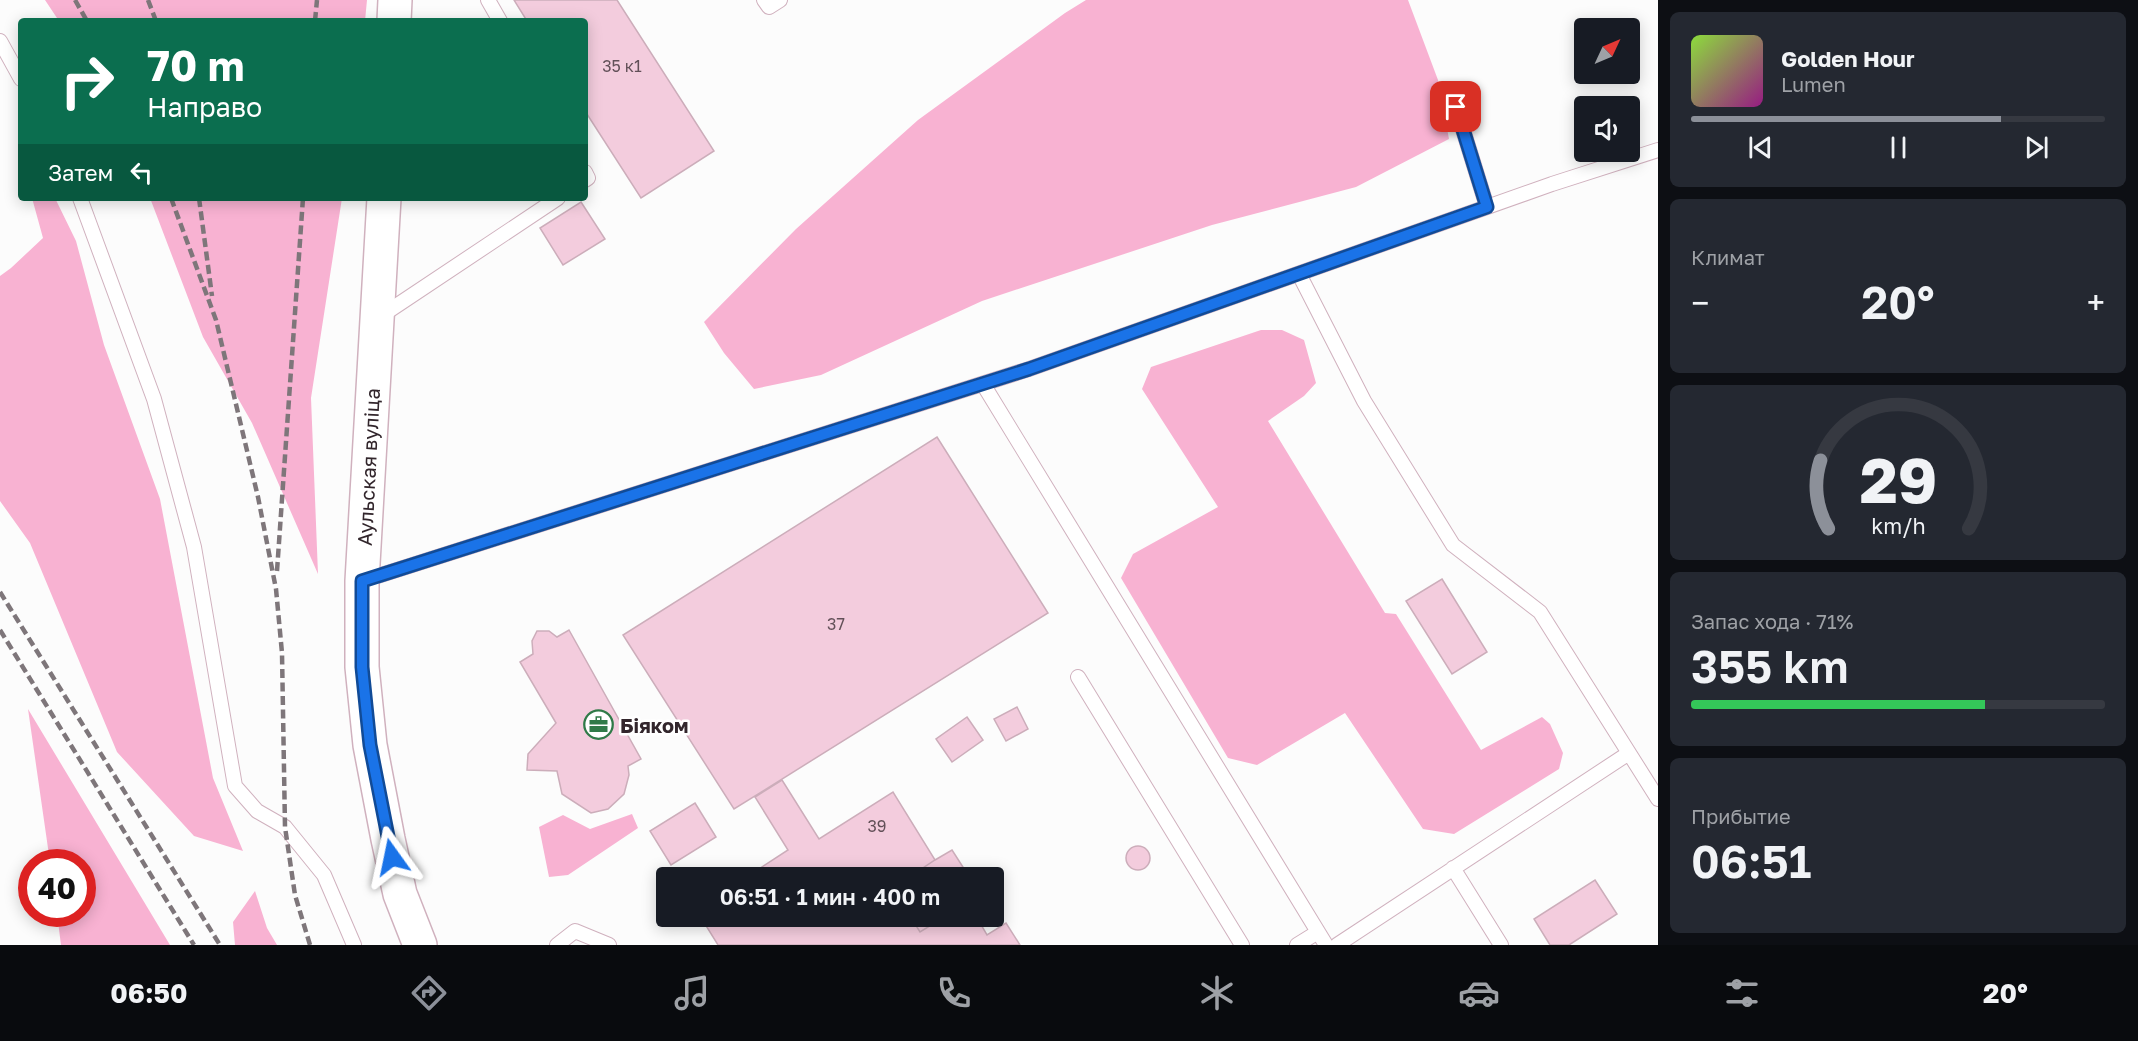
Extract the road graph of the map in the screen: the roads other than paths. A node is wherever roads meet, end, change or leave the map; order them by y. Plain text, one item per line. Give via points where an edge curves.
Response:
1 (395, 0) edge
2 (488, 0) edge
3 (764, 0) edge
4 (780, 0) edge
5 (394, 18) edge
6 (498, 18) edge
7 (0, 41) edge
8 (18, 74) edge
9 (1456, 107) dead end
10 (1658, 150) edge
11 (81, 201) edge
12 (384, 201) edge
13 (554, 201) edge
14 (1487, 207) junction
15 (1299, 274) junction
16 (377, 319) junction
17 (983, 384) junction
18 (362, 581) junction
19 (1078, 677) dead end
20 (1629, 753) junction
21 (1658, 799) edge
22 (1453, 868) junction
23 (1318, 932) junction
24 (354, 945) edge
25 (420, 945) edge
26 (557, 945) edge
27 (609, 945) edge
28 (1242, 945) edge
29 (1297, 945) edge
30 (1326, 945) edge
31 (1336, 945) edge
32 (1501, 945) edge

1 - 5 street
2 - 6 lane
3 - 4 lane via 769,7
7 - 8 lane
9 - 14 lane
10 - 14 lane
11 - 24 lane via 154,399 191,536 235,786 257,811 285,827 324,875
12 - 16 street, Аульская вуліца
13 - 16 lane
14 - 15 lane
15 - 17 lane
15 - 20 lane via 1364,401 1453,545 1540,612
16 - 18 street, Аульская вуліца
17 - 18 lane
17 - 23 lane
18 - 25 street, Аульская вуліца via 362,667 370,745 400,894
19 - 28 lane
20 - 21 lane
20 - 22 lane
22 - 31 lane
22 - 32 lane
23 - 29 lane
23 - 30 lane
26 - 27 lane via 575,932

